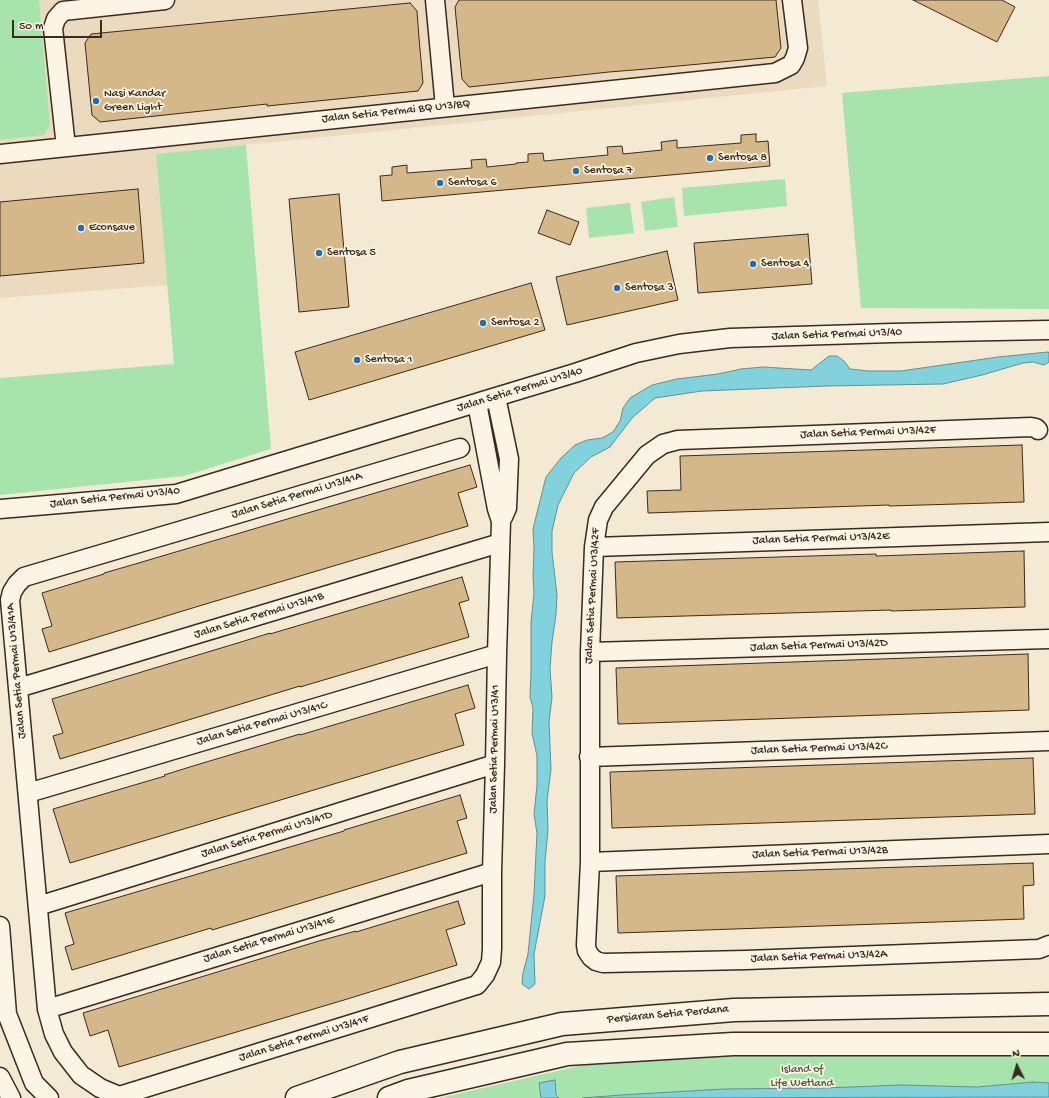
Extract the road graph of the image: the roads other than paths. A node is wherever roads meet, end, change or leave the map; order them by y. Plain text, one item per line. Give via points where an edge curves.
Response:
1 (165, 0) edge
2 (435, 0) edge
3 (792, 0) edge
4 (444, 107) junction
5 (66, 147) junction
6 (0, 154) edge
7 (1049, 330) edge
8 (496, 397) junction
9 (477, 403) junction
10 (1038, 430) dead end
11 (460, 448) dead end
12 (0, 509) edge
13 (501, 521) junction
14 (1049, 532) edge
15 (500, 543) junction
16 (594, 547) junction
17 (1049, 639) edge
18 (590, 652) junction
19 (497, 654) junction
20 (18, 688) junction
21 (1049, 741) edge
22 (589, 757) junction
23 (495, 764) junction
24 (28, 793) junction
25 (1049, 844) edge
26 (590, 862) junction
27 (492, 872) junction
28 (38, 906) junction
29 (0, 926) edge
30 (1049, 945) edge
31 (591, 957) joint
32 (485, 975) joint
33 (1049, 1004) edge
34 (47, 1008) junction
35 (1049, 1044) edge
36 (0, 1077) edge
37 (119, 1096) joint
38 (11, 1098) edge
39 (49, 1098) edge
40 (297, 1098) edge
41 (389, 1098) edge

1 - 5 street via 63,11 56,19 53,28
2 - 4 street
3 - 4 street, Jalan Setia Permai BQ U13/BQ via 798,48 796,58 791,65 775,73
4 - 5 street, Jalan Setia Permai BQ U13/BQ
5 - 6 street, Jalan Setia Permai BQ U13/BQ
7 - 8 street, Jalan Setia Permai U13/40 via 730,338 679,344 636,353
8 - 9 street, Jalan Setia Permai U13/40
8 - 13 street, Jalan Setia Permai U13/41 via 509,459 507,508
9 - 12 street, Jalan Setia Permai U13/40 via 176,494
9 - 13 street, Jalan Setia Permai U13/41
10 - 16 street, Jalan Setia Permai U13/42F via 1031,427 678,440 663,444 646,454 604,506 598,520
11 - 20 street, Jalan Setia Permai U13/41A via 24,577 12,592 10,600
13 - 15 street, Jalan Setia Permai U13/41
14 - 16 street, Jalan Setia Permai U13/42E
15 - 19 street, Jalan Setia Permai U13/41
15 - 20 street, Jalan Setia Permai U13/41B
16 - 18 street, Jalan Setia Permai U13/42F
17 - 18 street, Jalan Setia Permai U13/42D
18 - 22 street, Jalan Setia Permai U13/42F
19 - 23 street, Jalan Setia Permai U13/41
19 - 24 street, Jalan Setia Permai U13/41C
20 - 24 street, Jalan Setia Permai U13/41A
21 - 22 street, Jalan Setia Permai U13/42C
22 - 26 street, Jalan Setia Permai U13/42F
23 - 27 street, Jalan Setia Permai U13/41
23 - 28 street, Jalan Setia Permai U13/41D
24 - 28 street, Jalan Setia Permai U13/41A
25 - 26 street, Jalan Setia Permai U13/42B
26 - 31 street, Jalan Setia Permai U13/42F via 586,945
27 - 32 street, Jalan Setia Permai U13/41 via 492,949 491,962
27 - 34 street, Jalan Setia Permai U13/41E
28 - 34 street, Jalan Setia Permai U13/41A
29 - 39 street via 7,1014 34,1083
30 - 31 street, Jalan Setia Permai U13/42A via 1039,948 603,964
32 - 37 street, Jalan Setia Permai U13/41F via 477,985
33 - 40 main road, Persiaran Setia Perdana via 734,1010 562,1024 400,1062
34 - 37 street, Jalan Setia Permai U13/41A via 54,1034 63,1052 81,1075 100,1088
35 - 41 main road via 733,1044 567,1054 408,1091
36 - 38 street

